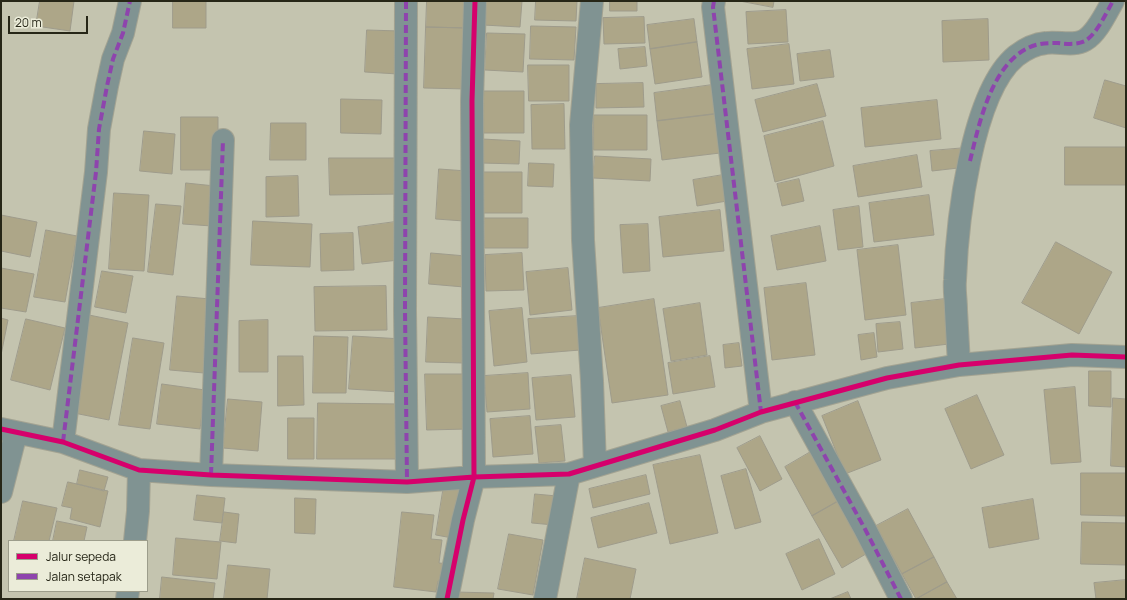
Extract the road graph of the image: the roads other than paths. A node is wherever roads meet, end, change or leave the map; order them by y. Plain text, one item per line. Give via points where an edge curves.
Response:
1 (130, 1) edge
2 (406, 1) edge
3 (475, 1) edge
4 (592, 1) edge
5 (714, 1) edge
6 (1113, 1) edge
7 (223, 140) dead end
8 (1126, 356) edge
9 (959, 365) junction
10 (795, 402) junction
11 (761, 412) junction
12 (8, 431) edge
13 (63, 442) junction
14 (595, 466) junction
15 (139, 470) junction
16 (569, 474) junction
17 (211, 476) junction
18 (474, 477) junction
19 (407, 482) junction
20 (1, 492) edge
21 (135, 540) edge
22 (447, 599) edge
23 (546, 599) edge
24 (901, 599) edge

1 - 13 street via 123,33 113,59 99,130
2 - 19 street
3 - 18 street via 472,101
4 - 14 street via 581,125 583,240
5 - 11 street
6 - 9 street via 1095,31 1084,41 1046,43 1028,47 1015,57 1002,70 981,116 959,222 955,282
7 - 17 street
8 - 9 street via 1072,355
9 - 10 street via 887,378
10 - 11 street
10 - 24 street
11 - 14 street via 716,430
12 - 13 street
12 - 20 street
13 - 15 street
14 - 16 street
15 - 17 street
15 - 21 street
16 - 18 street
16 - 23 street
17 - 19 street
18 - 19 street
18 - 22 street

